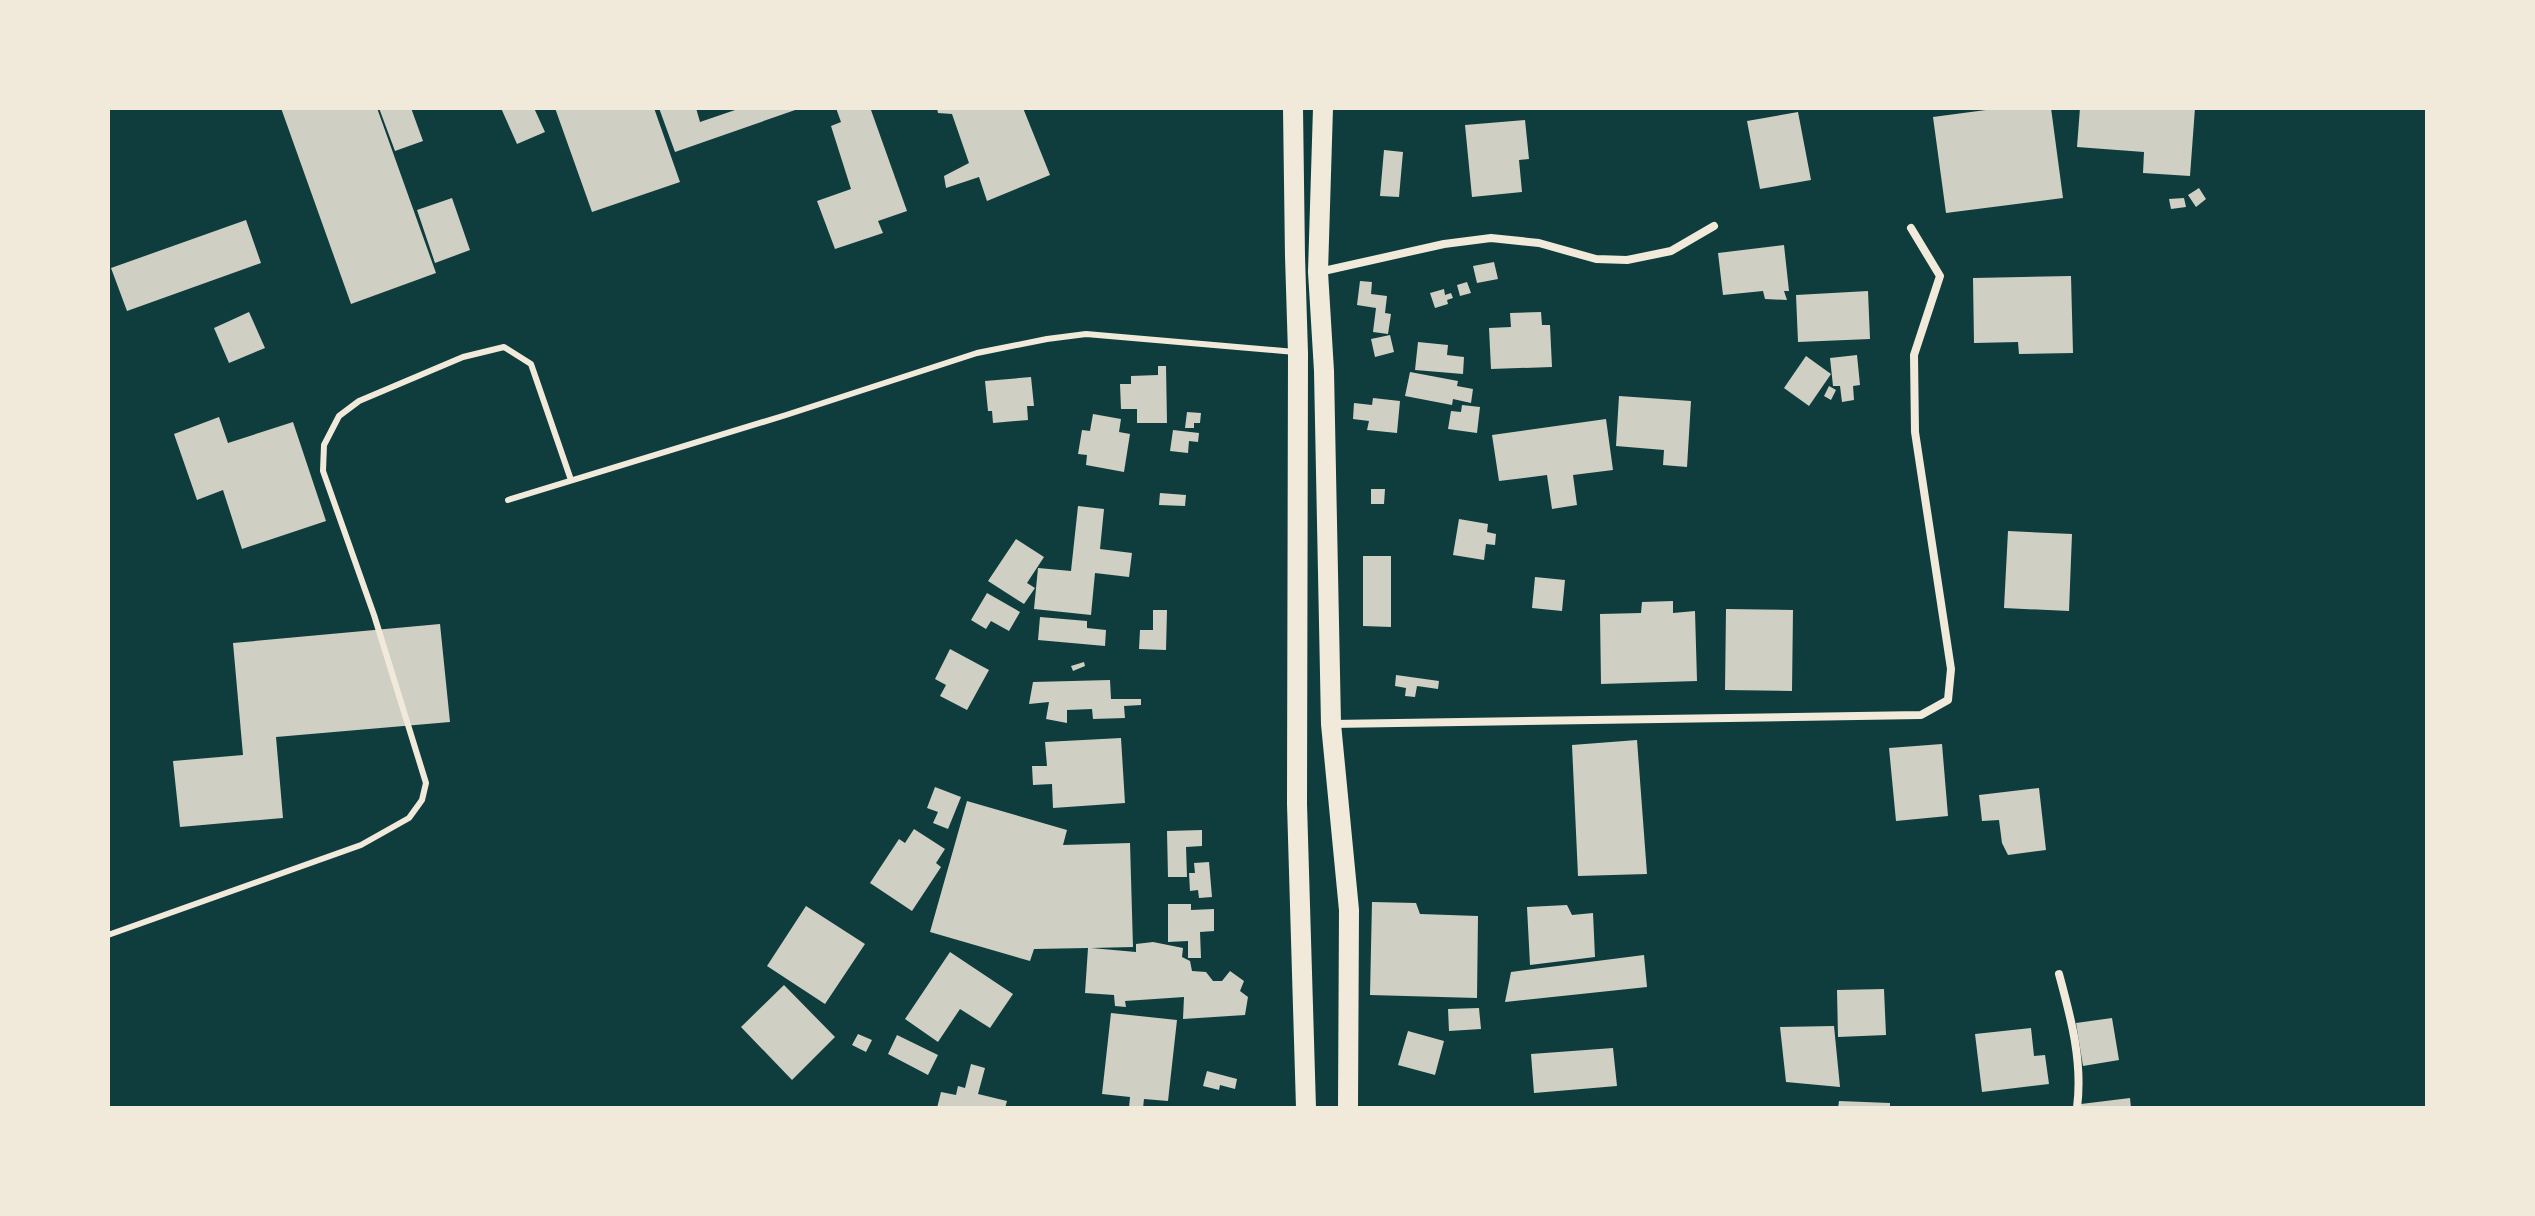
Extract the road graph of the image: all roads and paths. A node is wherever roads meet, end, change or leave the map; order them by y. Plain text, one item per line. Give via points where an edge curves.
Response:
1 (1293, 108) edge
2 (1323, 108) edge
3 (1714, 226) dead end
4 (1911, 228) dead end
5 (1318, 272) junction
6 (1298, 353) junction
7 (571, 480) junction
8 (508, 500) dead end
9 (1331, 724) junction
10 (108, 935) edge
11 (2059, 974) dead end
12 (1306, 1108) edge
13 (1348, 1108) edge
14 (2077, 1108) edge

1 - 6 main road
2 - 5 main road
3 - 5 street via 1671,251 1627,260 1491,238
4 - 9 street via 1940,276 1914,355 1914,395 1951,669 1948,700 1921,715
5 - 9 main road
6 - 7 lane via 1086,334 1047,339 977,353
6 - 12 main road via 1297,804
7 - 8 lane
7 - 10 lane via 531,364 504,347 463,357 359,401 339,416 324,445 323,471 426,783 422,800 409,818 361,845
9 - 13 main road via 1349,910
11 - 14 street via 2079,1066

